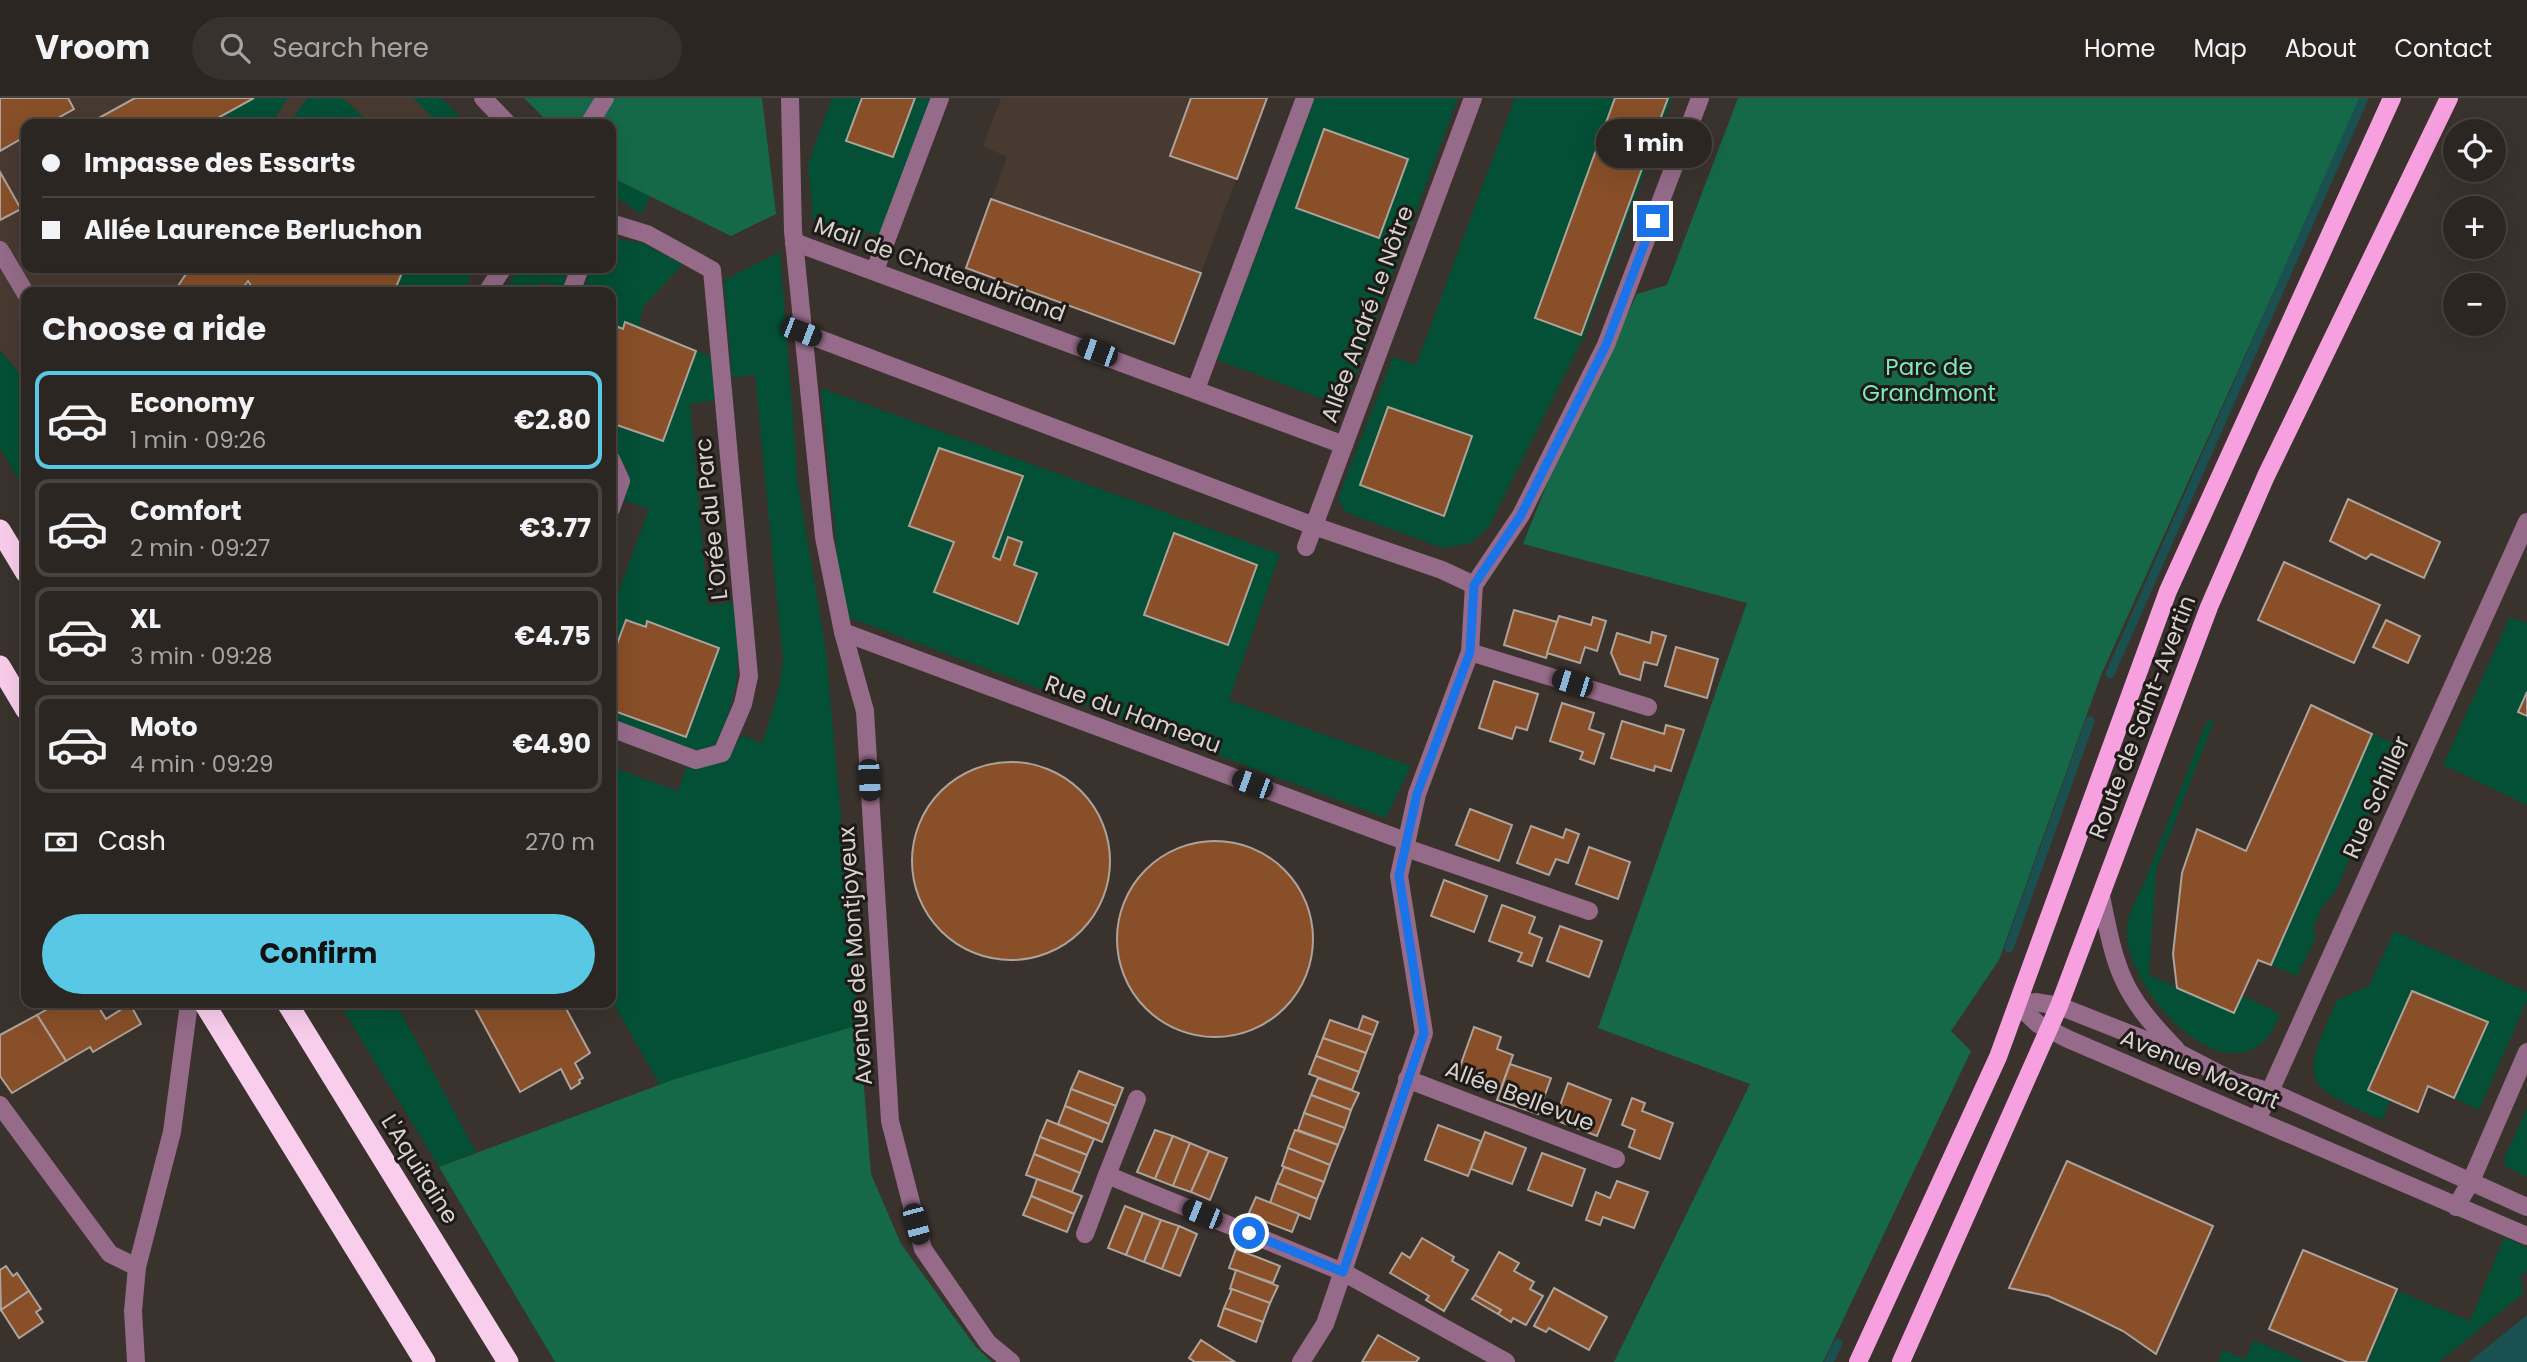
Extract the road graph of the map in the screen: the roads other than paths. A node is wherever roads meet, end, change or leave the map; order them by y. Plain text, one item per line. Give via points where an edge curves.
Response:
1 (483, 98) edge
2 (606, 98) edge
3 (807, 98) edge
4 (940, 98) edge
5 (1305, 98) edge
6 (1473, 98) edge
7 (1700, 98) edge
8 (2392, 98) edge
9 (2449, 98) edge
10 (790, 106) edge
11 (503, 119) edge
12 (592, 119) edge
13 (616, 225) edge
14 (794, 242) junction
15 (0, 250) edge
16 (875, 270) junction
17 (22, 287) edge
18 (801, 332) junction
19 (1196, 389) junction
20 (1344, 445) junction
21 (616, 470) edge
22 (616, 495) edge
23 (2527, 522) edge
24 (1314, 526) junction
25 (0, 530) edge
26 (1306, 547) dead end
27 (21, 565) edge
28 (1474, 585) junction
29 (843, 632) junction
30 (1470, 652) junction
31 (0, 666) edge
32 (21, 702) edge
33 (1648, 707) dead end
34 (616, 729) edge
35 (1405, 845) junction
36 (2101, 896) junction
37 (1589, 911) dead end
38 (2018, 1005) junction
39 (2059, 1006) junction
40 (188, 1008) edge
41 (207, 1008) edge
42 (290, 1008) edge
43 (2049, 1030) junction
44 (2527, 1052) edge
45 (2180, 1054) junction
46 (1407, 1079) junction
47 (2271, 1092) junction
48 (1137, 1099) dead end
49 (0, 1105) edge
50 (2258, 1121) junction
51 (1616, 1159) dead end
52 (1107, 1175) junction
53 (2471, 1181) junction
54 (2456, 1207) junction
55 (2527, 1207) edge
56 (1085, 1234) dead end
57 (2527, 1236) edge
58 (137, 1267) junction
59 (1343, 1272) junction
60 (136, 1362) edge
61 (425, 1362) edge
62 (508, 1362) edge
63 (1011, 1362) edge
64 (1301, 1362) edge
65 (1506, 1362) edge
66 (1858, 1362) edge
67 (1901, 1362) edge

1 - 11 street
2 - 12 street
3 - 10 street
4 - 16 street
5 - 19 street
6 - 20 street, Allée André Le Nôtre
7 - 28 street via 1606,345 1521,515
8 - 38 main road, Route de Saint-Avertin via 2168,591
9 - 36 main road, Route de Saint-Avertin via 2266,476 2209,607
10 - 14 street, Avenue de Montjoyeux
13 - 34 street, L'Orée du Parc via 647,234 712,270 749,676 743,704 722,752 696,760
14 - 16 street, Mail de Chateaubriand
14 - 18 street, Avenue de Montjoyeux
15 - 17 street
16 - 19 street, Mail de Chateaubriand
18 - 24 street
18 - 29 street, Avenue de Montjoyeux via 824,537
19 - 20 street, Mail de Chateaubriand
20 - 24 street, Allée André Le Nôtre
21 - 22 street via 621,481
23 - 47 street, Rue Schiller
24 - 26 street, Allée André Le Nôtre
24 - 28 street
25 - 27 highway
28 - 30 street, Allée Bellevue
29 - 35 street, Rue du Hameau
29 - 63 street, Avenue de Montjoyeux via 865,711 890,1121 923,1249 988,1343
30 - 33 street
30 - 35 street, Allée Bellevue via 1417,794
31 - 32 highway
35 - 37 street
35 - 46 street, Allée Bellevue via 1399,876 1424,1033
36 - 39 main road, Route de Saint-Avertin
36 - 45 street, Avenue Mozart via 2116,968 2142,1015
38 - 39 street, Avenue Mozart
38 - 43 street, Avenue Mozart
38 - 66 main road, Route de Saint-Avertin
39 - 43 main road, Route de Saint-Avertin
39 - 45 street, Avenue Mozart
40 - 58 street via 172,1132
41 - 61 highway
42 - 62 highway, L'Aquitaine
43 - 50 street, Avenue Mozart
43 - 67 main road, Route de Saint-Avertin
44 - 53 street
45 - 47 street, Avenue Mozart via 2235,1082
46 - 51 street, Allée Bellevue
46 - 59 street, Allée Bellevue
47 - 50 street, Rue Schiller
47 - 53 street, Avenue Mozart
48 - 52 street
49 - 58 street via 110,1254
50 - 54 street, Avenue Mozart
52 - 56 street
52 - 59 street
53 - 54 street
53 - 55 street, Avenue Mozart
54 - 57 street, Avenue Mozart
58 - 60 street via 133,1311
59 - 64 street, Allée Bellevue via 1325,1324
59 - 65 street

